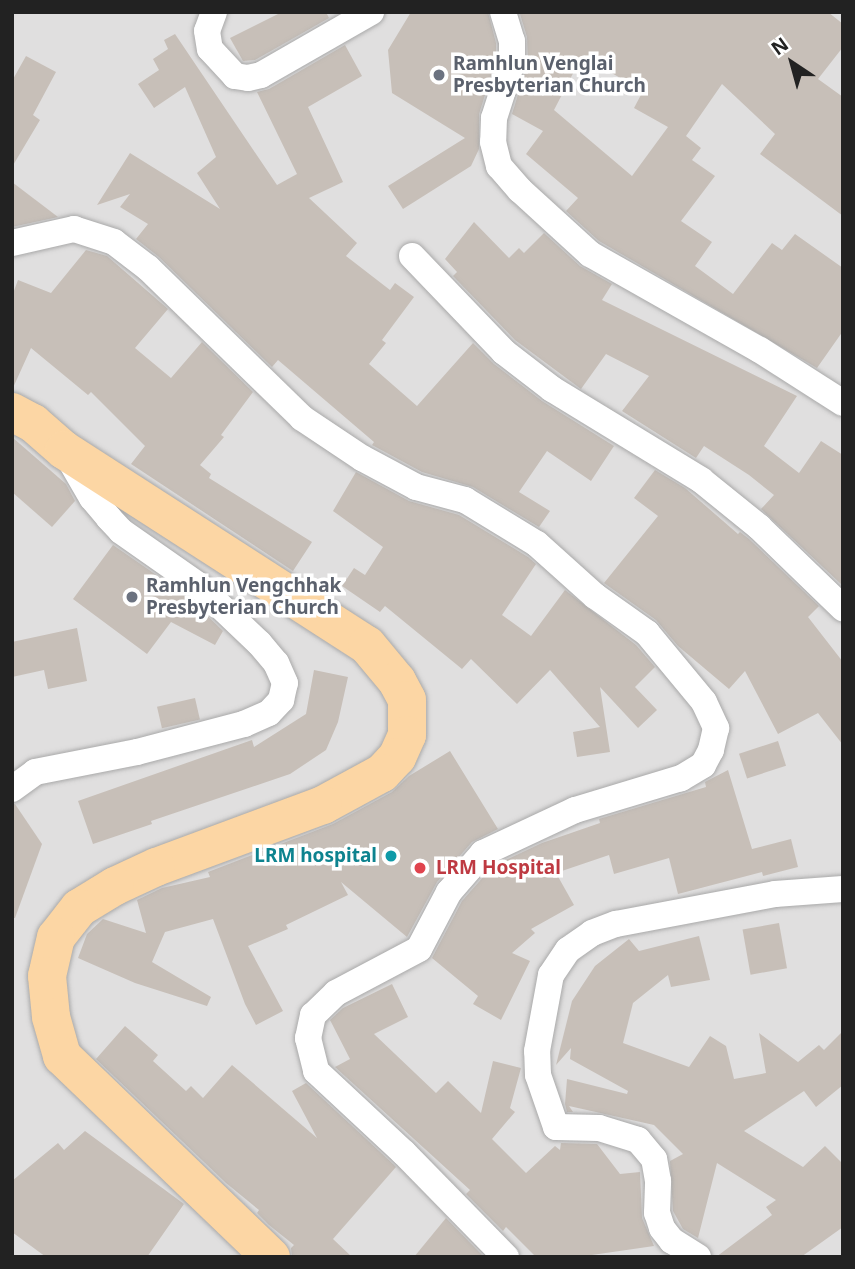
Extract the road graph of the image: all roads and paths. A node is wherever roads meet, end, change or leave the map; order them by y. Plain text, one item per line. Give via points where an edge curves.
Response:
1 (214, 12) edge
2 (371, 12) edge
3 (503, 12) edge
4 (12, 243) edge
5 (412, 256) dead end
6 (843, 403) edge
7 (12, 412) edge
8 (64, 450) junction
9 (843, 608) edge
10 (12, 789) edge
11 (843, 889) edge
12 (271, 1257) edge
13 (506, 1257) edge
14 (698, 1257) edge

1 - 2 street via 207,31 210,49 235,76 248,78 261,75
3 - 6 street via 513,41 512,62 494,118 499,166 590,254 760,350
4 - 13 street via 74,229 114,243 148,268 302,418 373,464 416,487 465,500 537,544 595,596 648,633 704,702 716,728 703,765 681,778 576,810 483,853 449,892 419,949 336,993 313,1014 308,1038 316,1070
5 - 9 street via 504,352 552,389 701,480 760,527
7 - 8 main road via 33,423
8 - 10 street via 92,498 121,531 198,585 259,643 285,683 281,699 269,713 244,724 35,772
8 - 12 main road via 367,645 407,700 407,735 397,757 382,773 323,805 115,886 79,908 56,937 47,976 51,1017 62,1056
11 - 14 street via 775,894 616,924 592,933 568,950 551,975 537,1051 538,1075 556,1127 599,1128 638,1140 654,1159 662,1228 672,1241

